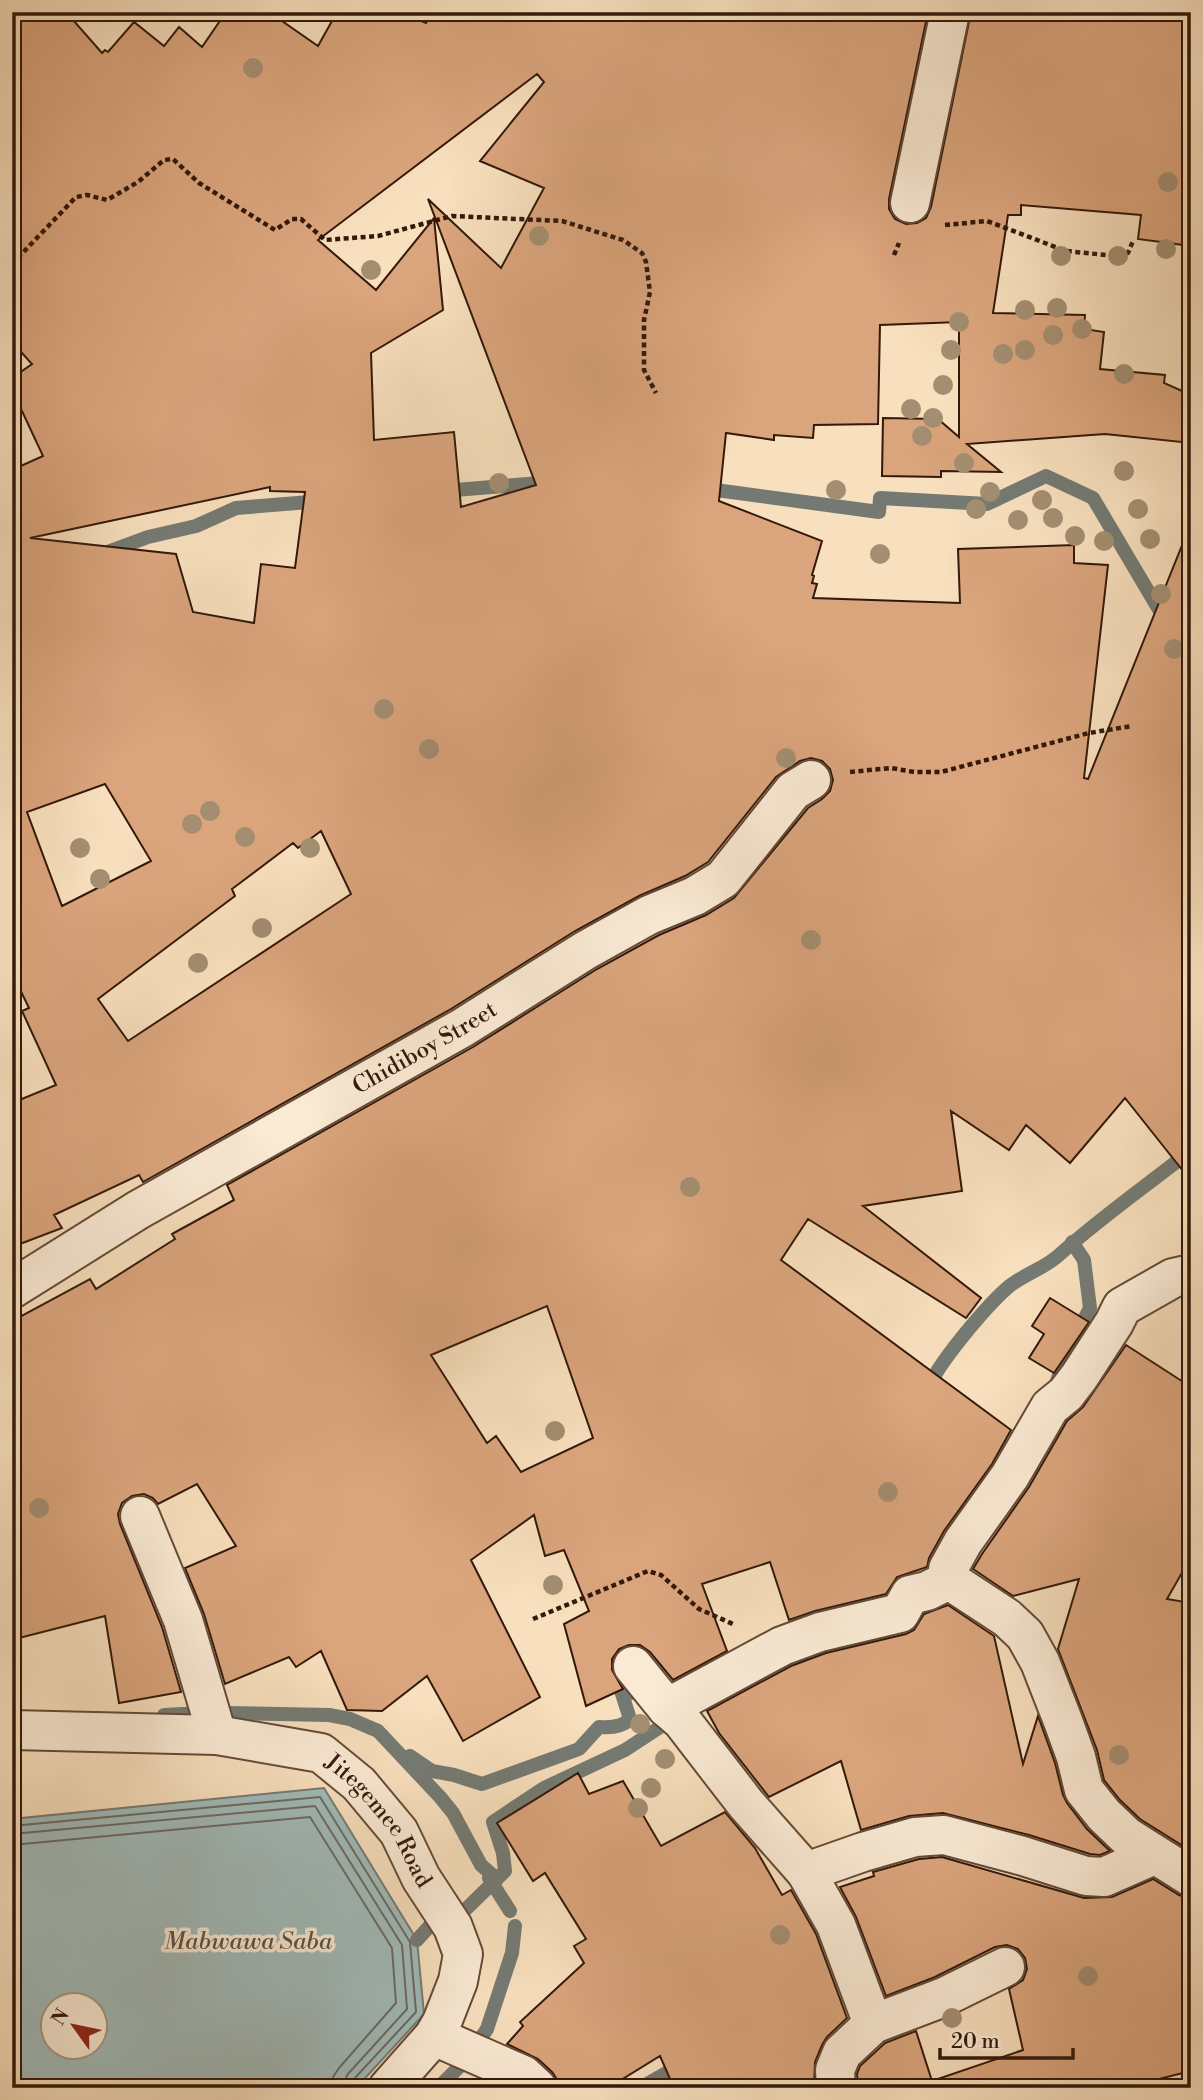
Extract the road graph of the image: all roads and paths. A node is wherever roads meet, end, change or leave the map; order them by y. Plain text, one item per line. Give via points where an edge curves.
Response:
1 (950, 12) edge
2 (906, 218) joint
3 (943, 225) dead end
4 (1133, 241) dead end
5 (894, 255) dead end
6 (12, 264) edge
7 (656, 393) dead end
8 (1132, 726) dead end
9 (811, 780) joint
10 (1191, 1274) edge
11 (12, 1289) edge
12 (140, 1516) dead end
13 (949, 1580) junction
14 (533, 1619) dead end
15 (782, 1646) junction
16 (633, 1666) dead end
17 (667, 1708) junction
18 (12, 1730) edge
19 (217, 1735) junction
20 (1154, 1855) junction
21 (806, 1872) junction
22 (1191, 1877) edge
23 (1006, 1967) dead end
24 (873, 2024) junction
25 (434, 2036) junction
26 (388, 2088) edge
27 (537, 2088) edge
28 (836, 2088) edge

1 - 2 street
2 - 5 path
3 - 4 path via 987,221 1087,255 1128,253
6 - 7 path via 76,197 107,200 164,160 173,159 200,183 275,230 292,219 301,219 325,240 378,236 452,216 562,221 624,240 642,253 650,292 644,320 644,370
8 - 9 path via 941,772 891,768
9 - 11 street, Chidiboy Street via 793,791 723,879 586,950 462,1028 138,1210
10 - 13 street via 1173,1278 1122,1307 1079,1377 1050,1407 1010,1476 963,1542 948,1569
12 - 19 street via 183,1620
13 - 15 street via 910,1595 900,1614 820,1632
13 - 20 street via 1025,1635 1063,1721 1084,1790 1126,1836
14 - 15 path via 648,1571 661,1575 699,1609
15 - 17 street
16 - 17 street
17 - 21 street
18 - 19 street, Jitegemee Road
19 - 25 street, Jitegemee Road via 321,1753 359,1784 399,1832 421,1878 453,1927 463,1954 458,1981
20 - 21 street via 1104,1877 1086,1876 944,1835 915,1837
20 - 22 street
21 - 24 street via 836,1925
23 - 24 street
24 - 28 street via 842,2053 835,2070
25 - 26 street, Jitegemee Road
25 - 27 street via 523,2075

